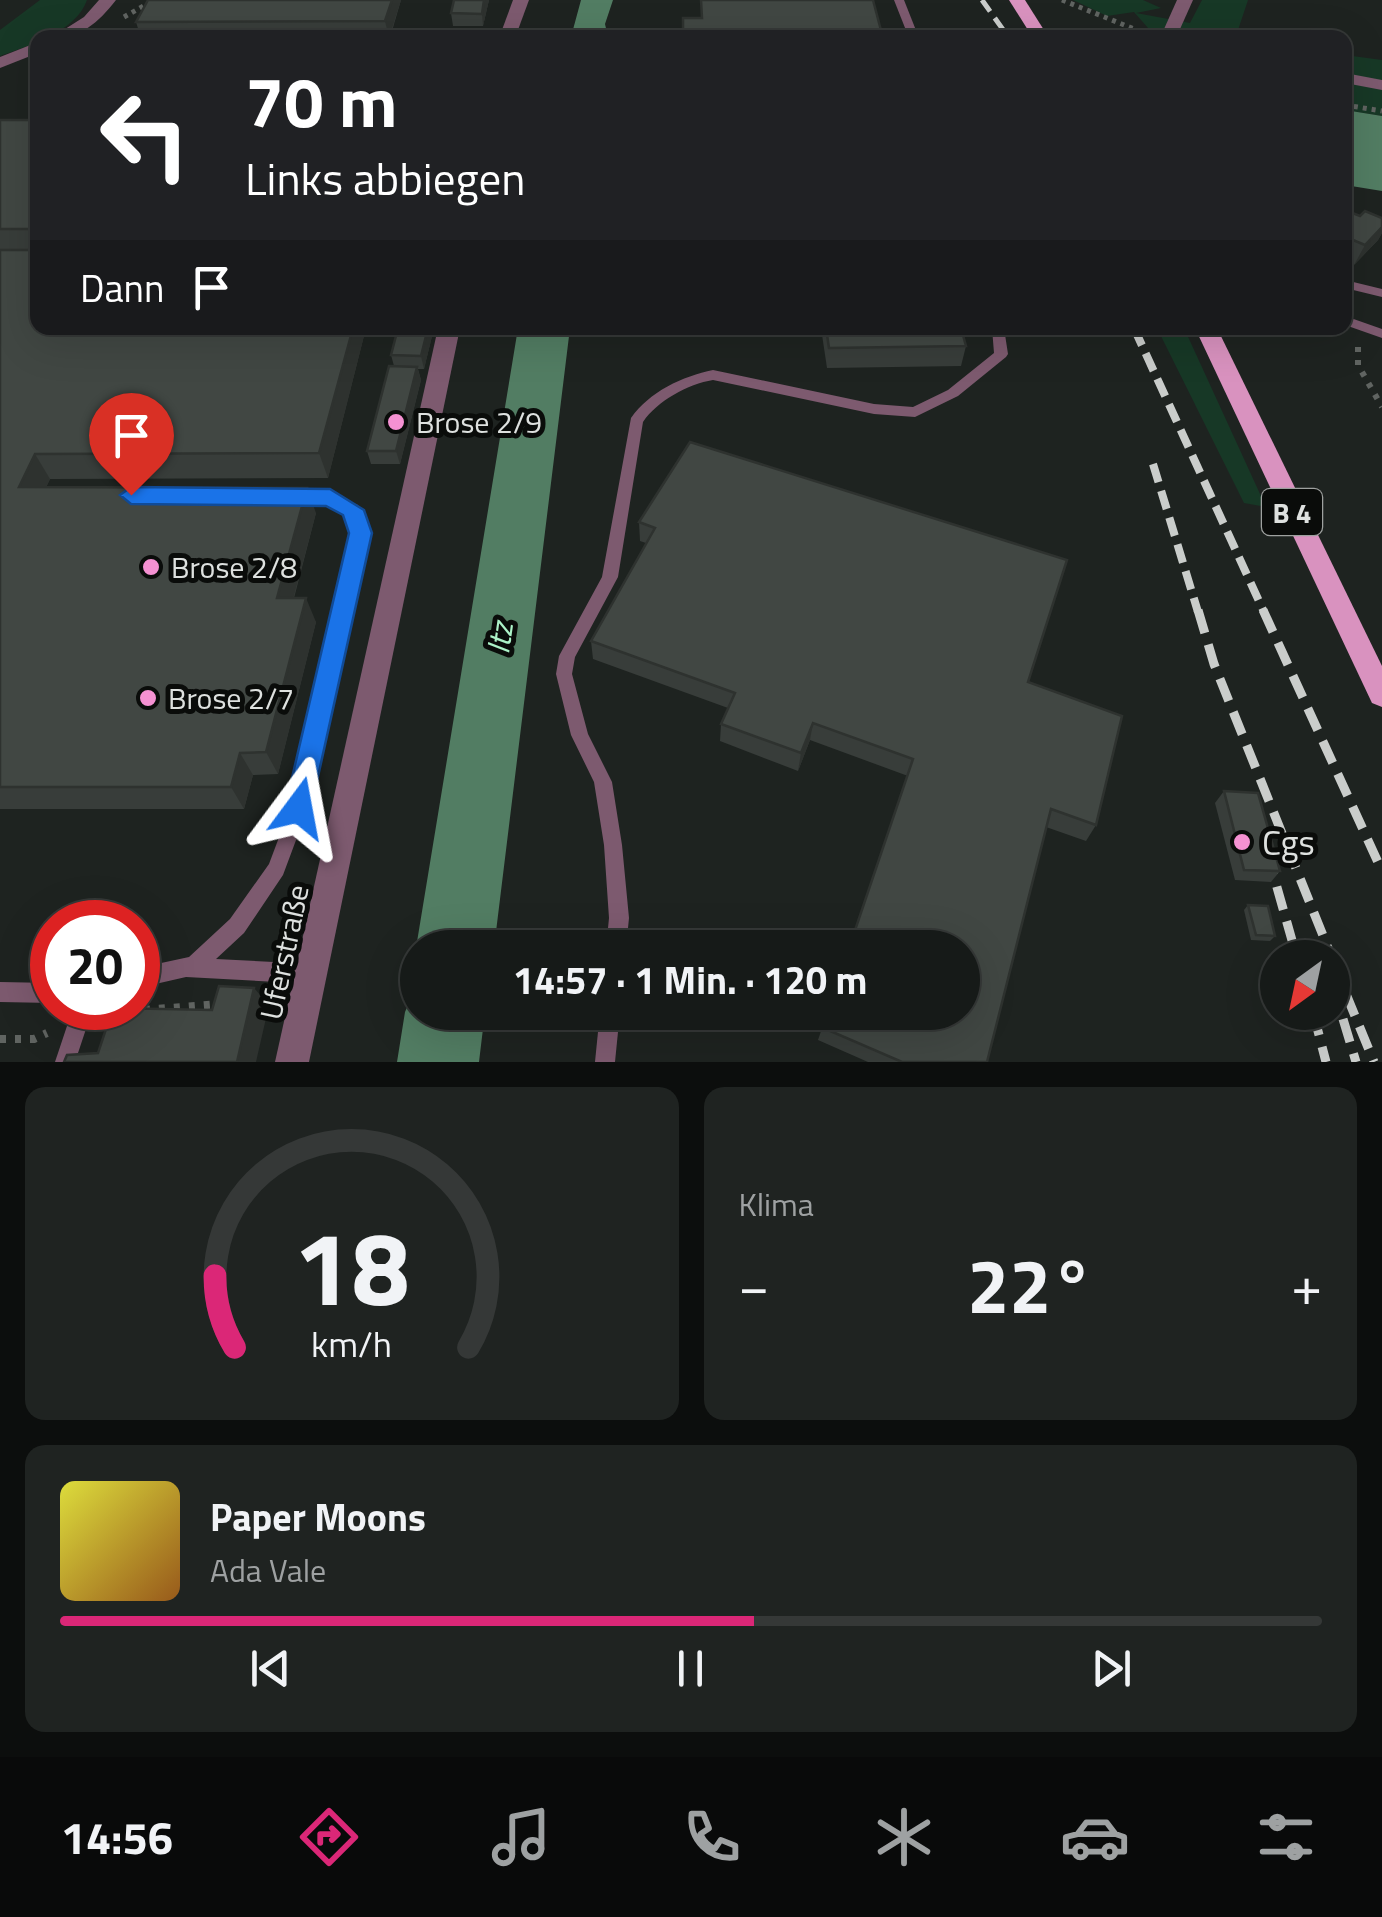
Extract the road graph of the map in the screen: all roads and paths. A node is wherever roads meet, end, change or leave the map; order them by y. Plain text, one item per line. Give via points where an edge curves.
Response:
1 (108, 0) edge
2 (162, 0) edge
3 (521, 0) edge
4 (899, 0) edge
5 (1016, 0) edge
6 (1062, 0) edge
7 (1184, 0) edge
8 (154, 12) edge
9 (73, 30) edge
10 (510, 30) edge
11 (911, 30) edge
12 (1036, 30) edge
13 (1137, 30) edge
14 (1171, 30) edge
15 (30, 51) edge
16 (0, 63) edge
17 (1352, 79) edge
18 (1382, 85) edge
19 (1352, 106) edge
20 (1382, 111) edge
21 (1352, 286) edge
22 (1382, 293) edge
23 (1352, 322) edge
24 (1382, 334) edge
25 (448, 335) edge
26 (999, 335) edge
27 (1209, 335) edge
28 (1382, 406) edge
29 (274, 496) edge
30 (1382, 695) edge
31 (618, 930) edge
32 (192, 968) junction
33 (160, 974) edge
34 (313, 974) junction
35 (0, 992) edge
36 (30, 993) edge
37 (234, 1004) edge
38 (160, 1007) edge
39 (53, 1030) edge
40 (76, 1030) edge
41 (608, 1030) edge
42 (0, 1038) edge
43 (65, 1062) edge
44 (292, 1062) edge
45 (605, 1062) edge

1 - 9 street
2 - 8 path
3 - 10 street
4 - 11 lane
5 - 12 main road
6 - 13 path
7 - 14 street
15 - 16 street
17 - 18 street
19 - 20 path
21 - 22 lane
23 - 24 lane
23 - 28 path via 1358,365
25 - 34 street, Uferstraße
26 - 31 lane via 1001,354 953,393 915,412 874,410 714,375 658,396 636,421 610,578 564,674 580,735 602,782 614,845
27 - 30 main road, B 4
29 - 32 lane via 330,498 353,510 360,533 299,808 276,868 237,926
32 - 33 lane
32 - 34 lane
34 - 44 street, Uferstraße
35 - 36 lane
37 - 38 path
39 - 42 path via 34,1039
40 - 43 lane
41 - 45 lane

